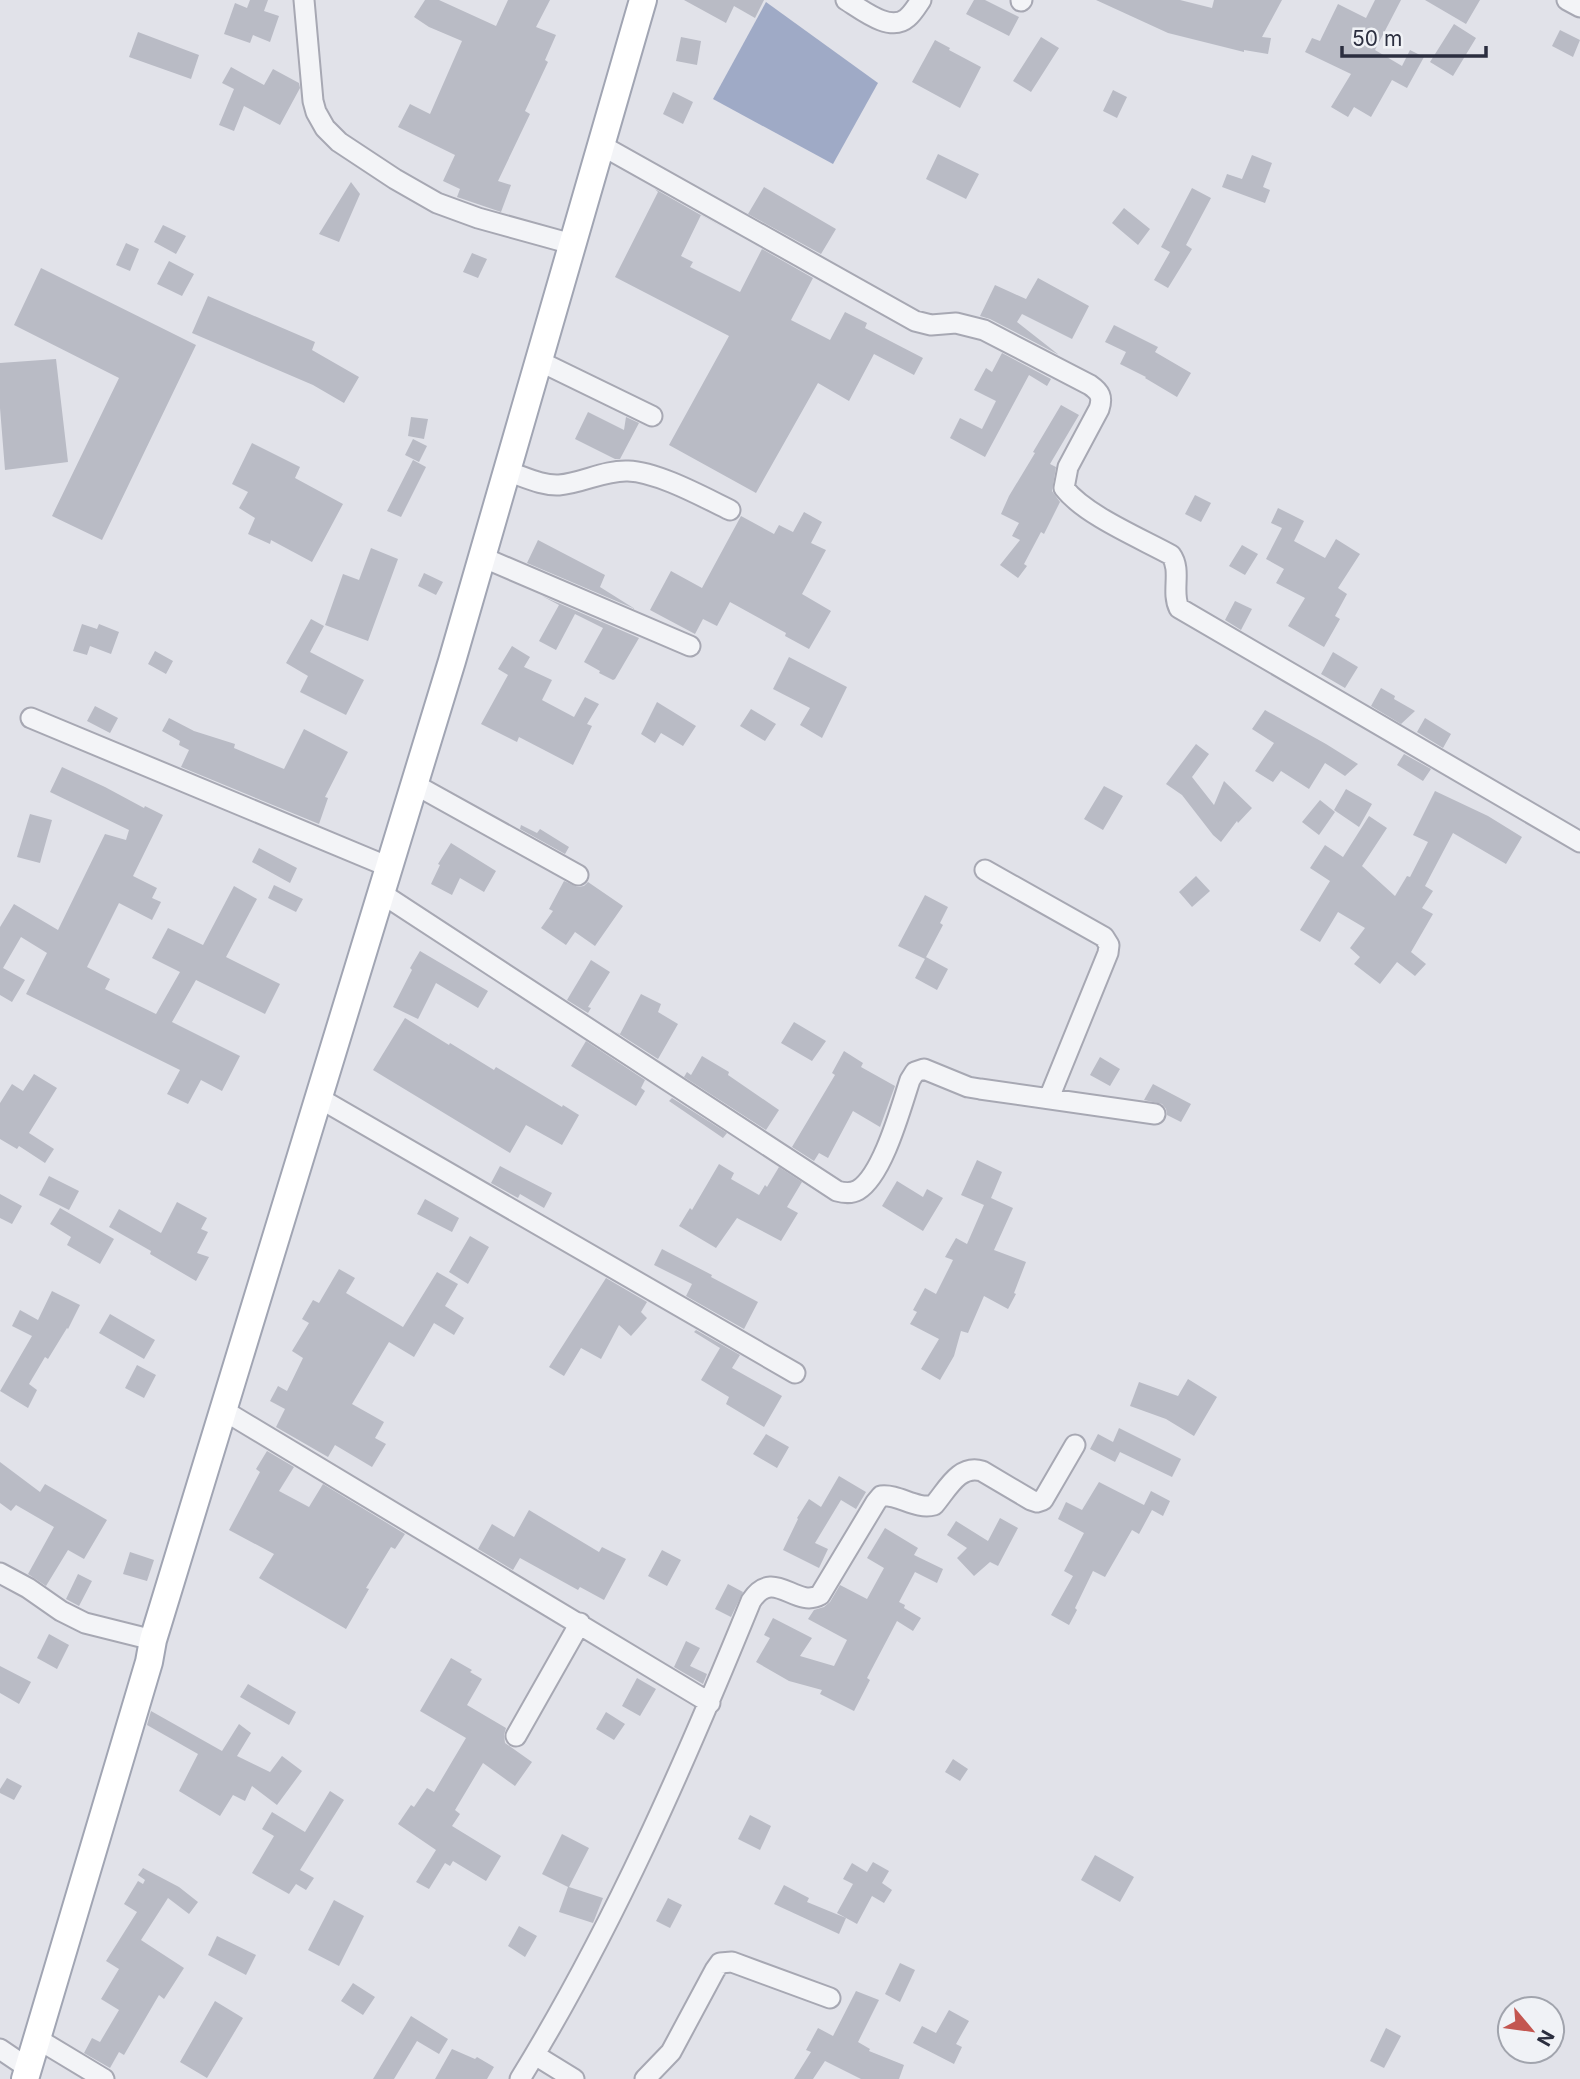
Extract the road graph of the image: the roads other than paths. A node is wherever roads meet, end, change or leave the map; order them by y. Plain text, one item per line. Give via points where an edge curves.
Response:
1 (303, 0) edge
2 (643, 0) edge
3 (846, 0) edge
4 (921, 0) edge
5 (1567, 0) edge
6 (1580, 7) edge
7 (601, 145) junction
8 (572, 244) junction
9 (538, 360) junction
10 (652, 416) dead end
11 (506, 471) junction
12 (730, 510) dead end
13 (482, 558) junction
14 (690, 646) dead end
15 (31, 719) dead end
16 (414, 784) junction
17 (1580, 842) edge
18 (389, 867) junction
19 (985, 870) dead end
20 (578, 875) dead end
21 (381, 893) junction
22 (319, 1098) junction
23 (1049, 1098) junction
24 (1155, 1114) dead end
25 (795, 1373) dead end
26 (223, 1410) junction
27 (1075, 1445) dead end
28 (0, 1573) edge
29 (580, 1623) junction
30 (153, 1640) junction
31 (710, 1703) junction
32 (516, 1736) dead end
33 (831, 1998) dead end
34 (36, 2038) junction
35 (0, 2049) edge
36 (535, 2055) junction
37 (26, 2074) edge
38 (104, 2079) edge
39 (520, 2079) edge
40 (574, 2079) edge
41 (646, 2079) edge

1 - 8 street via 316,112 340,142 395,179 457,211
2 - 7 main road
3 - 4 street via 883,21 896,23 906,19
5 - 6 street
7 - 8 main road
7 - 17 street via 915,321 984,330 1090,385 1102,400 1068,467 1063,488 1097,514 1171,555 1179,608
8 - 9 main road
9 - 10 street
9 - 11 main road
11 - 12 street via 558,485 605,472 629,471
11 - 13 main road
13 - 14 street
13 - 16 main road
15 - 18 street
16 - 18 main road
16 - 20 street
18 - 21 main road
19 - 23 street via 1073,918 1109,945
21 - 22 main road
21 - 23 street via 836,1191 847,1194 869,1179 919,1069 968,1087
22 - 25 street
22 - 26 main road
23 - 24 street
26 - 29 street
26 - 30 main road
27 - 31 street via 1043,1500 1037,1502 975,1469 961,1473 934,1505 881,1496 820,1595 807,1598 770,1586 759,1590
28 - 30 street via 85,1623
29 - 31 street
29 - 32 street
30 - 34 main road
31 - 36 street via 601,1937
33 - 41 street via 732,1962 720,1963 671,2052
34 - 37 main road
34 - 38 street
35 - 37 street
36 - 39 street
36 - 40 street

